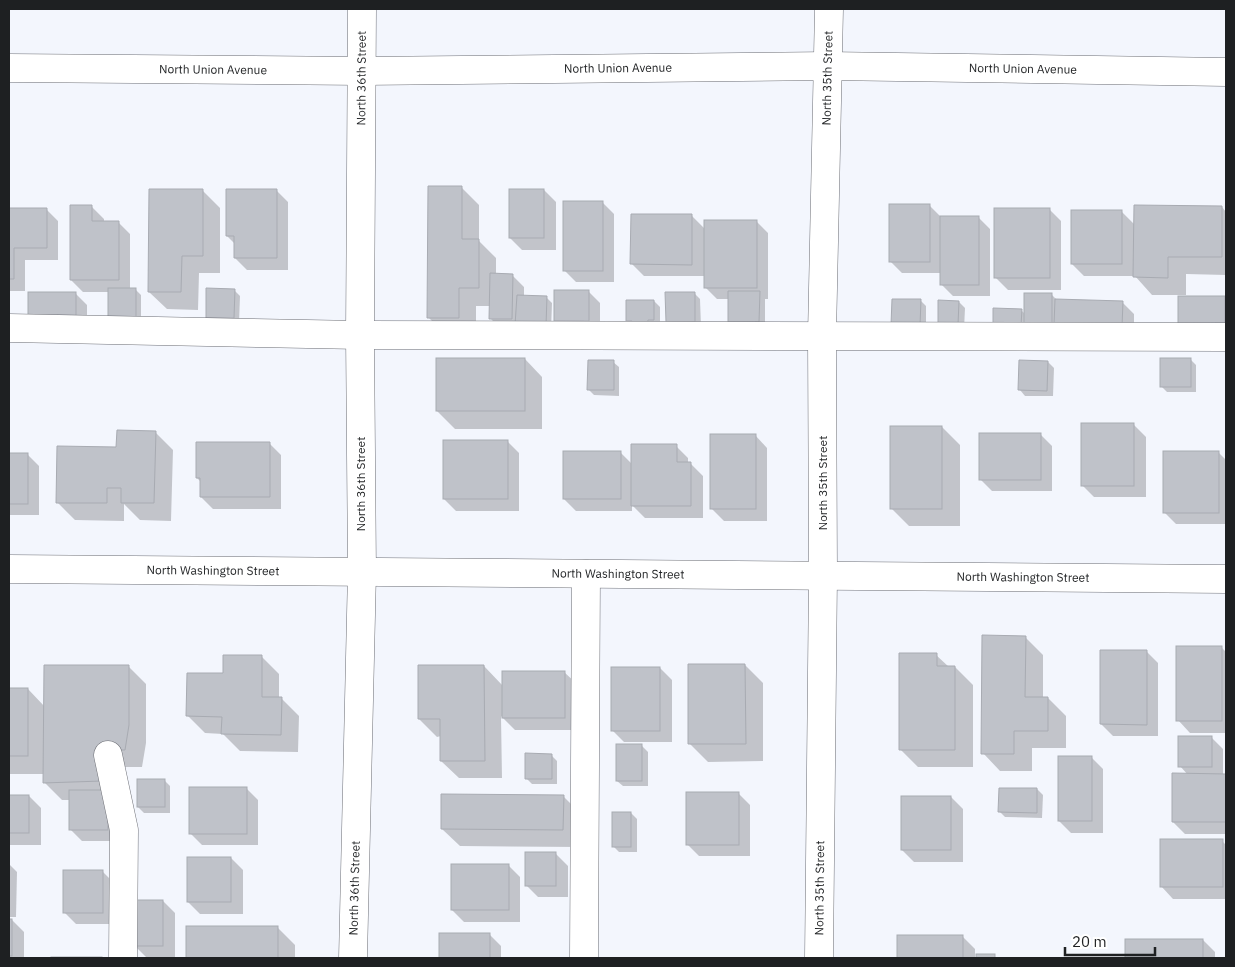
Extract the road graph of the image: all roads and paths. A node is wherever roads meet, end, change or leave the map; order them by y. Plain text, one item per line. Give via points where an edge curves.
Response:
1 (362, 9) edge
2 (829, 9) edge
3 (828, 66) junction
4 (9, 68) edge
5 (362, 71) junction
6 (1226, 72) edge
7 (9, 328) edge
8 (360, 335) junction
9 (822, 335) junction
10 (1226, 337) edge
11 (9, 568) edge
12 (362, 572) junction
13 (586, 574) junction
14 (824, 576) junction
15 (1226, 579) edge
16 (108, 755) dead end
17 (123, 958) edge
18 (353, 958) edge
19 (584, 958) edge
20 (818, 958) edge

1 - 5 street, North 36th Street
2 - 3 street, North 35th Street
3 - 5 street, North Union Avenue
3 - 6 street, North Union Avenue
3 - 9 street, North 35th Street
4 - 5 street, North Union Avenue
5 - 8 street, North 36th Street
7 - 8 street
8 - 9 street
8 - 12 street, North 36th Street
9 - 10 street
9 - 14 street, North 35th Street
11 - 12 street, North Washington Street
12 - 13 street, North Washington Street
12 - 18 street, North 36th Street
13 - 14 street, North Washington Street
13 - 19 street
14 - 15 street, North Washington Street
14 - 20 street, North 35th Street
16 - 17 street via 124,830

